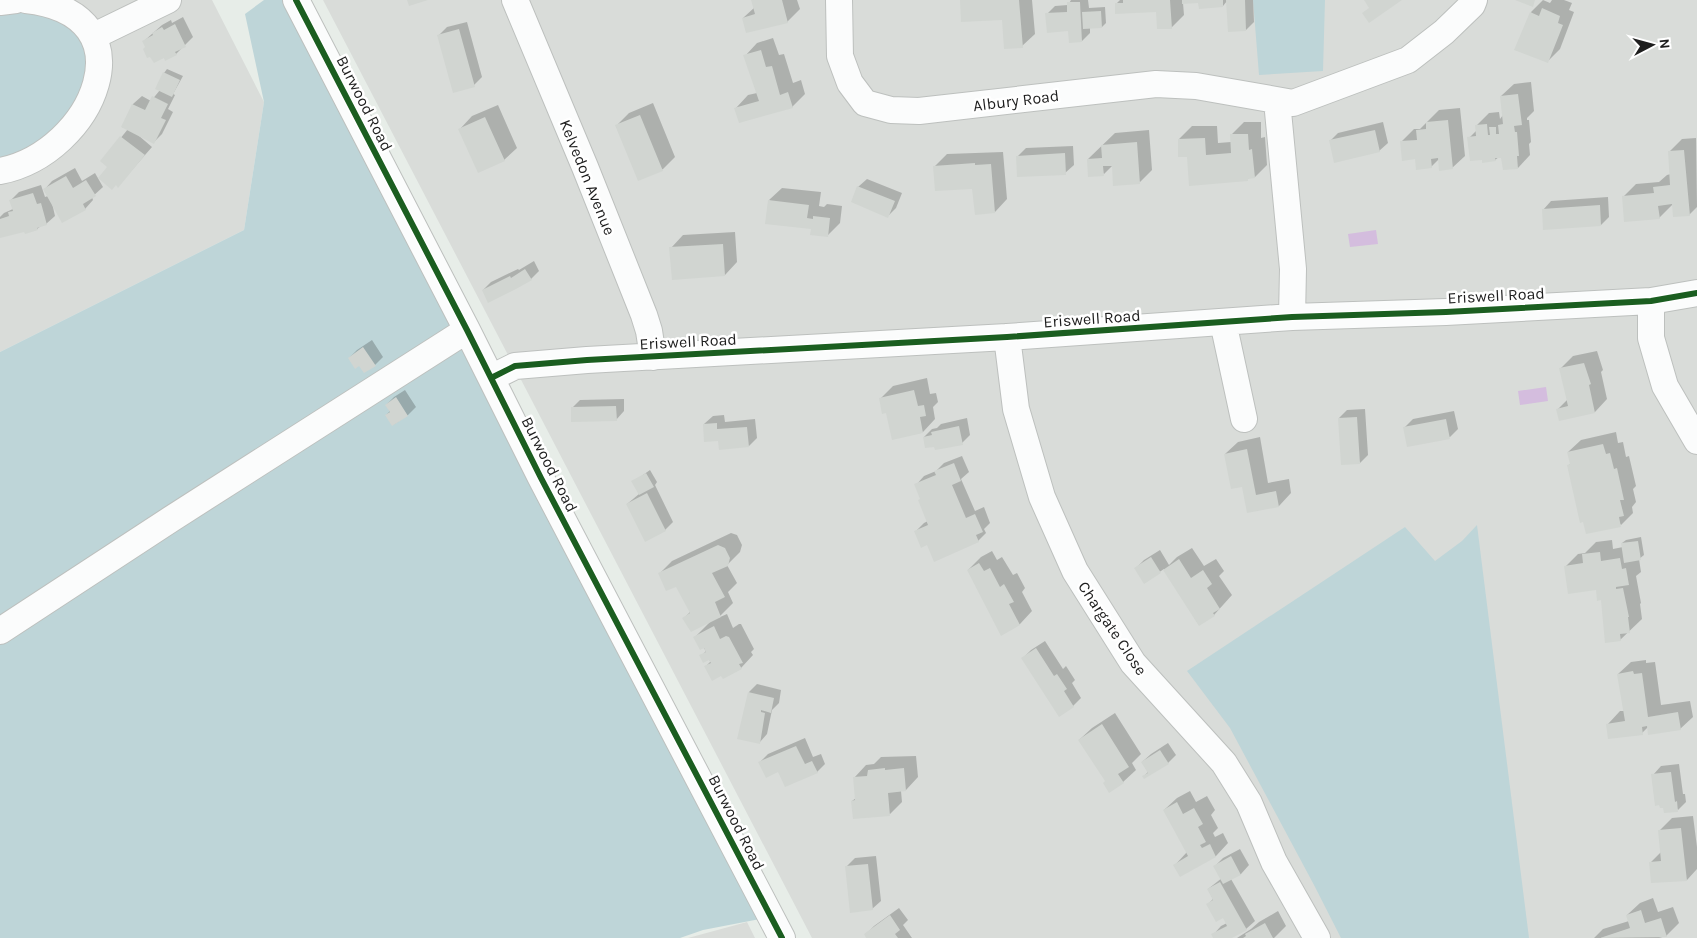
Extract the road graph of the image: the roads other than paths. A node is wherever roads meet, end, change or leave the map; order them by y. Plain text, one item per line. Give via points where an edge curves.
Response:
1 (16, 0) edge
2 (26, 0) edge
3 (168, 0) edge
4 (296, 0) edge
5 (515, 0) edge
6 (839, 0) edge
7 (1474, 0) edge
8 (0, 2) edge
9 (94, 36) junction
10 (1277, 100) junction
11 (0, 171) edge
12 (1697, 294) edge
13 (1651, 301) junction
14 (1292, 316) junction
15 (1223, 322) junction
16 (467, 330) junction
17 (1007, 337) junction
18 (654, 357) junction
19 (491, 378) junction
20 (1244, 419) dead end
21 (1697, 441) edge
22 (0, 631) edge
23 (782, 938) edge
24 (1317, 938) edge

1 - 8 street
2 - 9 street via 70,12
3 - 9 street
4 - 16 street, Burwood Road
5 - 18 street, Kelvedon Avenue via 644,315
6 - 10 street, Albury Road via 840,56 850,83 865,103 891,110 919,111 1156,84 1196,86
7 - 10 street, Albury Road via 1444,32 1408,60 1293,103
9 - 11 street via 99,70 96,88 82,117 53,146 22,164
10 - 14 street via 1293,269
12 - 13 street, Eriswell Road
13 - 14 street, Eriswell Road
13 - 21 street via 1651,338 1665,386
14 - 15 street, Eriswell Road
15 - 17 street, Eriswell Road
15 - 20 street
16 - 19 street, Burwood Road
16 - 22 street
17 - 18 street, Eriswell Road
17 - 24 street, Chargate Close via 1016,409 1042,497 1075,571 1133,663 1224,763 1249,803 1274,862
18 - 19 street, Eriswell Road via 522,365
19 - 23 street, Burwood Road

